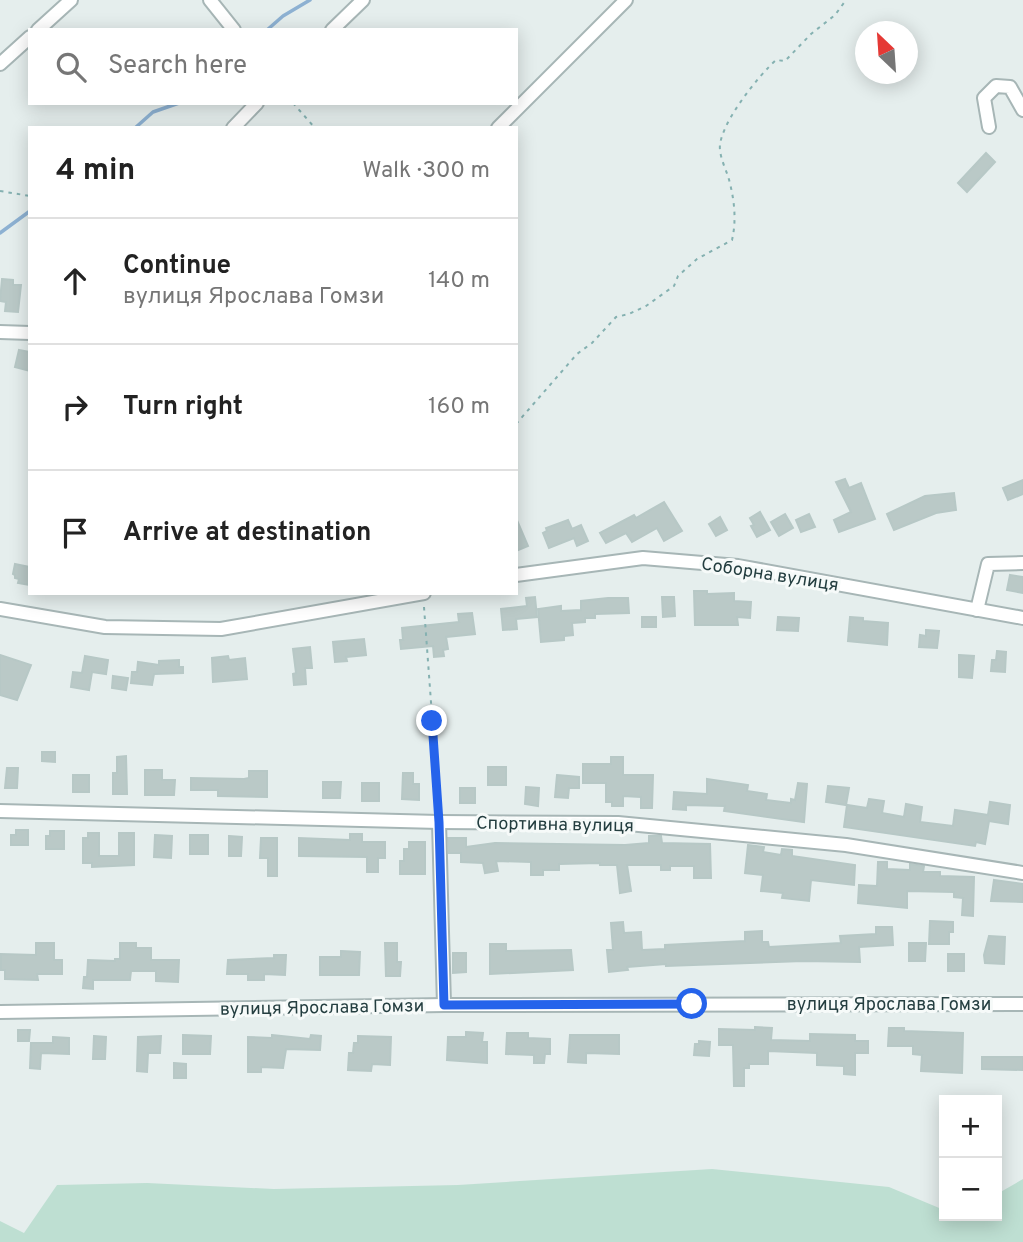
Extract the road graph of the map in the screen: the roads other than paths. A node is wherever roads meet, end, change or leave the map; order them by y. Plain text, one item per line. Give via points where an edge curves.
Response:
1 (71, 0) edge
2 (210, 0) edge
3 (363, 0) edge
4 (626, 0) edge
5 (40, 28) edge
6 (232, 28) edge
7 (334, 28) edge
8 (28, 39) edge
9 (0, 64) edge
10 (255, 105) edge
11 (1023, 110) edge
12 (235, 126) edge
13 (500, 126) edge
14 (989, 127) dead end
15 (0, 332) edge
16 (28, 333) edge
17 (1023, 563) edge
18 (518, 575) edge
19 (412, 595) edge
20 (0, 609) edge
21 (977, 610) junction
22 (1023, 618) edge
23 (0, 811) edge
24 (439, 822) junction
25 (1023, 873) edge
26 (1023, 1004) edge
27 (444, 1005) junction
28 (0, 1012) edge

1 - 5 street
2 - 6 street
3 - 7 street
4 - 13 street
8 - 9 street
10 - 12 street
11 - 14 street via 1010,87 996,86 984,98
15 - 16 street
17 - 21 street via 988,564
18 - 21 street, Соборна вулиця via 643,558 738,566
19 - 20 street via 221,629 105,627
21 - 22 street, Соборна вулиця
23 - 24 street, Спортивна вулиця
24 - 25 street, Спортивна вулиця via 618,823 846,845
24 - 27 street
26 - 27 street, вулиця Ярослава Гомзи
27 - 28 street, вулиця Ярослава Гомзи

